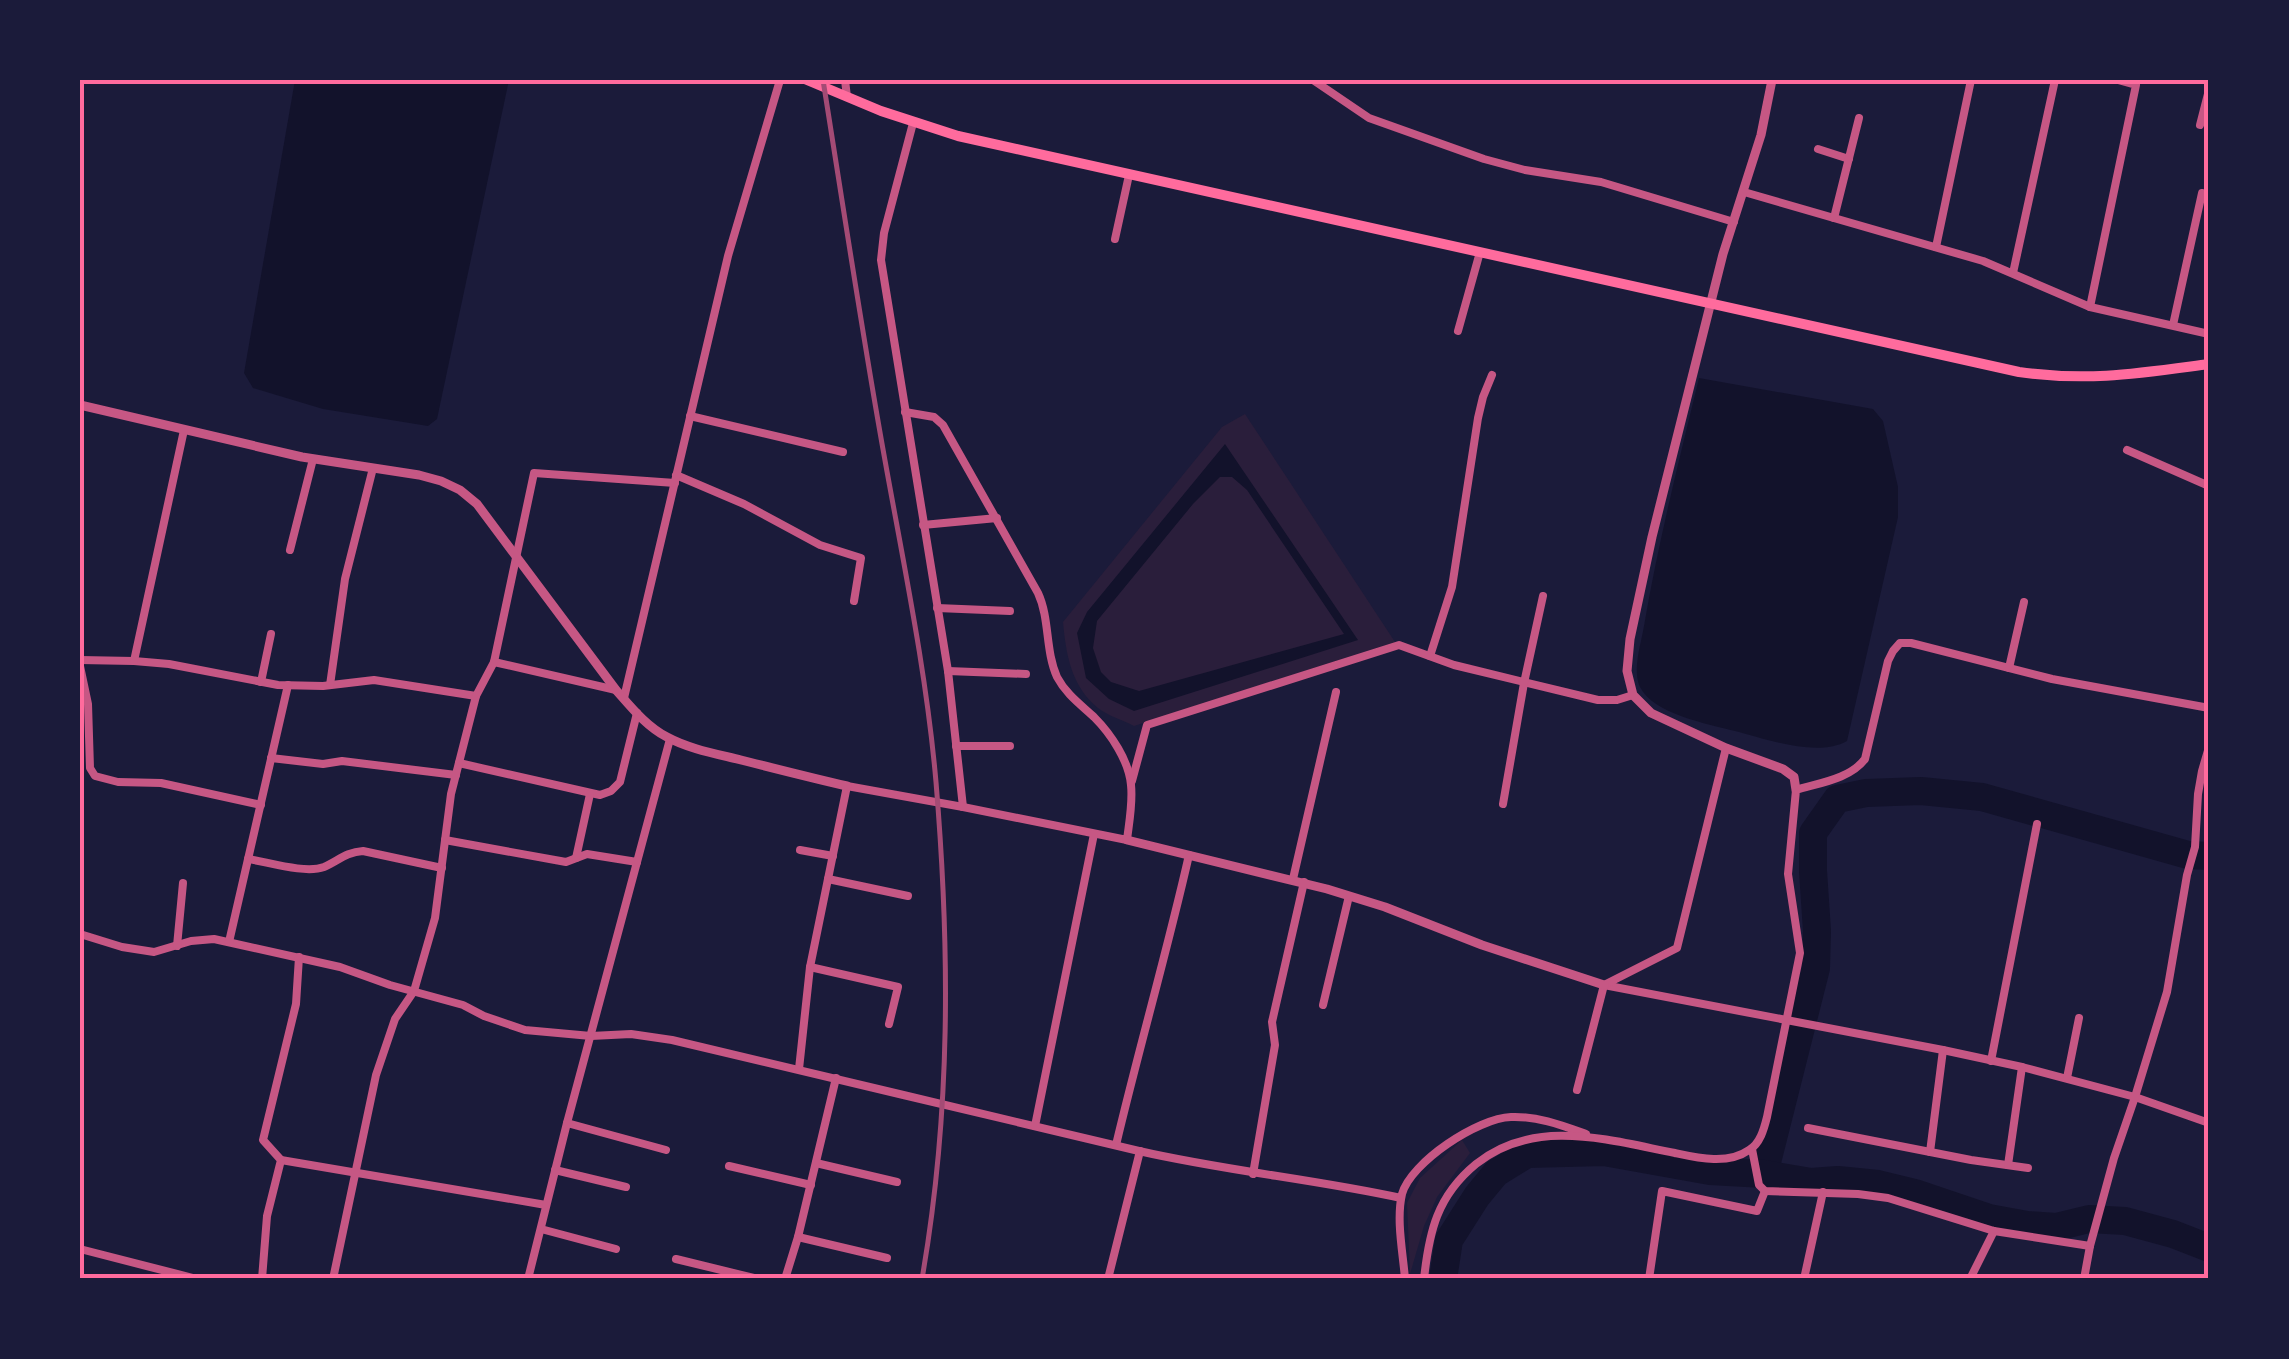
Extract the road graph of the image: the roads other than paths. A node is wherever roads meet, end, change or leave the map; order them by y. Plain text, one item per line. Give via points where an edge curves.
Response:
1 (780, 80) edge
2 (807, 80) edge
3 (845, 80) edge
4 (1313, 80) edge
5 (1772, 80) edge
6 (1971, 80) edge
7 (2055, 80) edge
8 (2118, 80) edge
9 (2209, 90) edge
10 (848, 97) junction
11 (1859, 118) dead end
12 (913, 123) junction
13 (2200, 125) dead end
14 (1818, 149) dead end
15 (1849, 158) junction
16 (1129, 175) junction
17 (1744, 192) junction
18 (2202, 192) dead end
19 (1834, 218) junction
20 (1734, 222) junction
21 (1115, 240) dead end
22 (1936, 248) junction
23 (1480, 252) junction
24 (2014, 272) junction
25 (1711, 303) junction
26 (2090, 308) junction
27 (2173, 325) junction
28 (1458, 332) dead end
29 (2209, 334) edge
30 (2209, 364) edge
31 (1492, 375) dead end
32 (80, 405) edge
33 (904, 412) junction
34 (690, 416) junction
35 (184, 430) junction
36 (2127, 450) dead end
37 (843, 452) dead end
38 (313, 459) junction
39 (373, 468) junction
40 (675, 479) junction
41 (2209, 486) edge
42 (997, 518) junction
43 (923, 526) junction
44 (290, 550) dead end
45 (515, 556) junction
46 (1543, 596) dead end
47 (854, 601) dead end
48 (2024, 602) dead end
49 (937, 608) junction
50 (1010, 612) dead end
51 (271, 634) dead end
52 (1430, 656) junction
53 (134, 660) junction
54 (494, 662) junction
55 (80, 663) edge
56 (2008, 668) junction
57 (948, 671) junction
58 (1026, 674) dead end
59 (260, 682) junction
60 (1524, 683) junction
61 (330, 685) junction
62 (288, 686) junction
63 (1336, 692) dead end
64 (620, 694) junction
65 (1633, 695) junction
66 (476, 696) junction
67 (2209, 708) edge
68 (636, 714) junction
69 (670, 739) junction
70 (956, 746) junction
71 (1010, 746) dead end
72 (2209, 747) edge
73 (1726, 748) junction
74 (272, 758) junction
75 (459, 762) junction
76 (456, 775) junction
77 (1132, 782) junction
78 (847, 786) junction
79 (1796, 790) junction
80 (590, 794) junction
81 (261, 804) junction
82 (1502, 804) dead end
83 (962, 806) junction
84 (2037, 824) dead end
85 (1094, 834) junction
86 (444, 840) junction
87 (1127, 840) junction
88 (800, 850) dead end
89 (1189, 855) junction
90 (833, 856) junction
91 (576, 858) junction
92 (248, 859) junction
93 (637, 862) junction
94 (442, 868) junction
95 (828, 879) junction
96 (1299, 881) junction
97 (183, 884) dead end
98 (908, 896) dead end
99 (1349, 896) junction
100 (80, 934) edge
101 (229, 942) junction
102 (177, 946) junction
103 (298, 956) junction
104 (810, 967) junction
105 (1604, 984) junction
106 (414, 991) junction
107 (1323, 1005) dead end
108 (2079, 1018) dead end
109 (1788, 1019) junction
110 (889, 1024) dead end
111 (591, 1036) junction
112 (1943, 1050) junction
113 (1992, 1061) junction
114 (2022, 1067) junction
115 (799, 1070) junction
116 (836, 1078) junction
117 (2066, 1078) junction
118 (1577, 1090) dead end
119 (2136, 1096) junction
120 (567, 1123) junction
121 (2209, 1123) edge
122 (1034, 1126) junction
123 (1808, 1128) dead end
124 (1600, 1138) junction
125 (1116, 1146) junction
126 (666, 1150) dead end
127 (1752, 1150) junction
128 (1140, 1152) junction
129 (1930, 1152) junction
130 (282, 1160) junction
131 (816, 1163) junction
132 (2008, 1165) junction
133 (729, 1166) dead end
134 (2028, 1168) dead end
135 (555, 1170) junction
136 (355, 1172) junction
137 (1253, 1174) junction
138 (897, 1182) dead end
139 (811, 1185) junction
140 (626, 1187) dead end
141 (1762, 1188) junction
142 (1823, 1192) junction
143 (1401, 1198) junction
144 (546, 1205) junction
145 (540, 1229) junction
146 (1994, 1231) junction
147 (798, 1238) junction
148 (2090, 1246) junction
149 (80, 1249) edge
150 (616, 1249) dead end
151 (887, 1258) dead end
152 (676, 1260) dead end
153 (182, 1277) edge
154 (2084, 1277) edge
155 (197, 1279) edge
156 (262, 1279) edge
157 (333, 1279) edge
158 (528, 1279) edge
159 (758, 1279) edge
160 (786, 1279) edge
161 (1108, 1279) edge
162 (1405, 1279) edge
163 (1424, 1279) edge
164 (1649, 1279) edge
165 (1804, 1279) edge
166 (1970, 1279) edge
167 (2094, 1279) edge

1 - 34 street
2 - 10 main road
3 - 10 street
4 - 20 street via 1369,118 1484,159 1601,182
5 - 17 street
6 - 22 street
7 - 24 street
8 - 26 street via 2136,84
9 - 13 street
10 - 12 main road
11 - 15 street
12 - 16 main road
12 - 33 street via 881,260
14 - 15 street
15 - 19 street
16 - 21 street
16 - 23 main road
17 - 19 street
17 - 20 street
18 - 27 street
19 - 22 street
20 - 25 street
22 - 24 street
23 - 25 main road
23 - 28 street
24 - 26 street
25 - 30 main road via 2052,377 2106,378
25 - 65 street via 1630,639
26 - 27 street
27 - 29 street
31 - 52 street via 1478,418 1452,586
32 - 35 street
33 - 42 street via 943,425
33 - 43 street
34 - 37 street
34 - 40 street
35 - 38 street
35 - 53 street
36 - 41 street
38 - 39 street
38 - 44 street
39 - 45 street via 419,474 460,490
39 - 61 street via 345,580
40 - 45 street via 534,473
40 - 47 street via 861,558
40 - 64 street
42 - 43 street
42 - 77 street via 1045,608 1056,674 1068,695 1106,729
43 - 49 street
45 - 54 street
45 - 64 street
46 - 60 street
48 - 56 street
49 - 50 street
49 - 57 street
51 - 59 street
52 - 60 street
52 - 77 street via 1400,645 1147,725
53 - 55 street
53 - 59 street
54 - 64 street
54 - 66 street
55 - 81 street via 95,776
56 - 67 street
56 - 79 street via 1900,644 1888,661 1865,760 1848,774
57 - 58 street
57 - 70 street
59 - 62 street
60 - 65 street via 1598,700
60 - 82 street
61 - 62 street
61 - 66 street via 374,680
62 - 74 street
63 - 96 street
64 - 68 street
65 - 73 street via 1651,713
66 - 75 street
68 - 69 street
68 - 80 street via 620,782 611,791
69 - 78 street
69 - 93 street
70 - 71 street
70 - 83 street
72 - 119 street via 2167,992
73 - 79 street via 1794,776
73 - 105 street via 1676,948
74 - 76 street
74 - 81 street
75 - 76 street
75 - 80 street
76 - 86 street
77 - 87 street
78 - 83 street
78 - 90 street
79 - 109 street via 1788,874 1800,953
80 - 91 street
81 - 92 street
83 - 85 street
84 - 113 street
85 - 87 street
85 - 122 street
86 - 91 street via 566,862
86 - 94 street
87 - 89 street
88 - 90 street
89 - 96 street
89 - 125 street
90 - 95 street
91 - 93 street
92 - 94 street via 312,869 363,852
92 - 101 street
93 - 111 street
94 - 106 street
95 - 98 street
95 - 104 street
96 - 99 street
96 - 137 street
97 - 102 street
99 - 105 street
99 - 107 street
100 - 102 street via 138,951
101 - 102 street via 202,938
101 - 103 street
103 - 106 street
103 - 130 street via 296,1004 263,1140
104 - 110 street via 898,987
104 - 115 street
105 - 109 street
105 - 118 street
106 - 111 street via 525,1030
106 - 136 street via 388,1036
108 - 117 street
109 - 112 street
109 - 127 street via 1764,1130
111 - 115 street via 672,1040
111 - 120 street
112 - 113 street
112 - 129 street
113 - 114 street
114 - 117 street
114 - 132 street
115 - 116 street
116 - 122 street
116 - 131 street
117 - 119 street
119 - 121 street
119 - 148 street
120 - 126 street
120 - 135 street
122 - 125 street
123 - 129 street
124 - 127 street via 1707,1159
124 - 143 street via 1546,1120 1492,1120 1433,1155
124 - 163 street via 1549,1135 1487,1155 1441,1205
125 - 128 street
127 - 141 street
128 - 137 street
128 - 161 street
129 - 132 street
130 - 136 street
130 - 156 street via 266,1216
131 - 138 street
131 - 139 street
132 - 134 street
133 - 139 street
135 - 140 street
135 - 144 street
136 - 144 street
136 - 157 street
137 - 143 street
139 - 147 street
141 - 142 street
141 - 164 street via 1756,1211 1662,1191
142 - 146 street via 1888,1198
142 - 165 street
143 - 162 street
144 - 145 street
145 - 150 street
145 - 158 street
146 - 148 street
146 - 166 street
147 - 151 street
147 - 160 street
148 - 154 street
149 - 153 street
152 - 159 street
153 - 155 street
154 - 167 street

